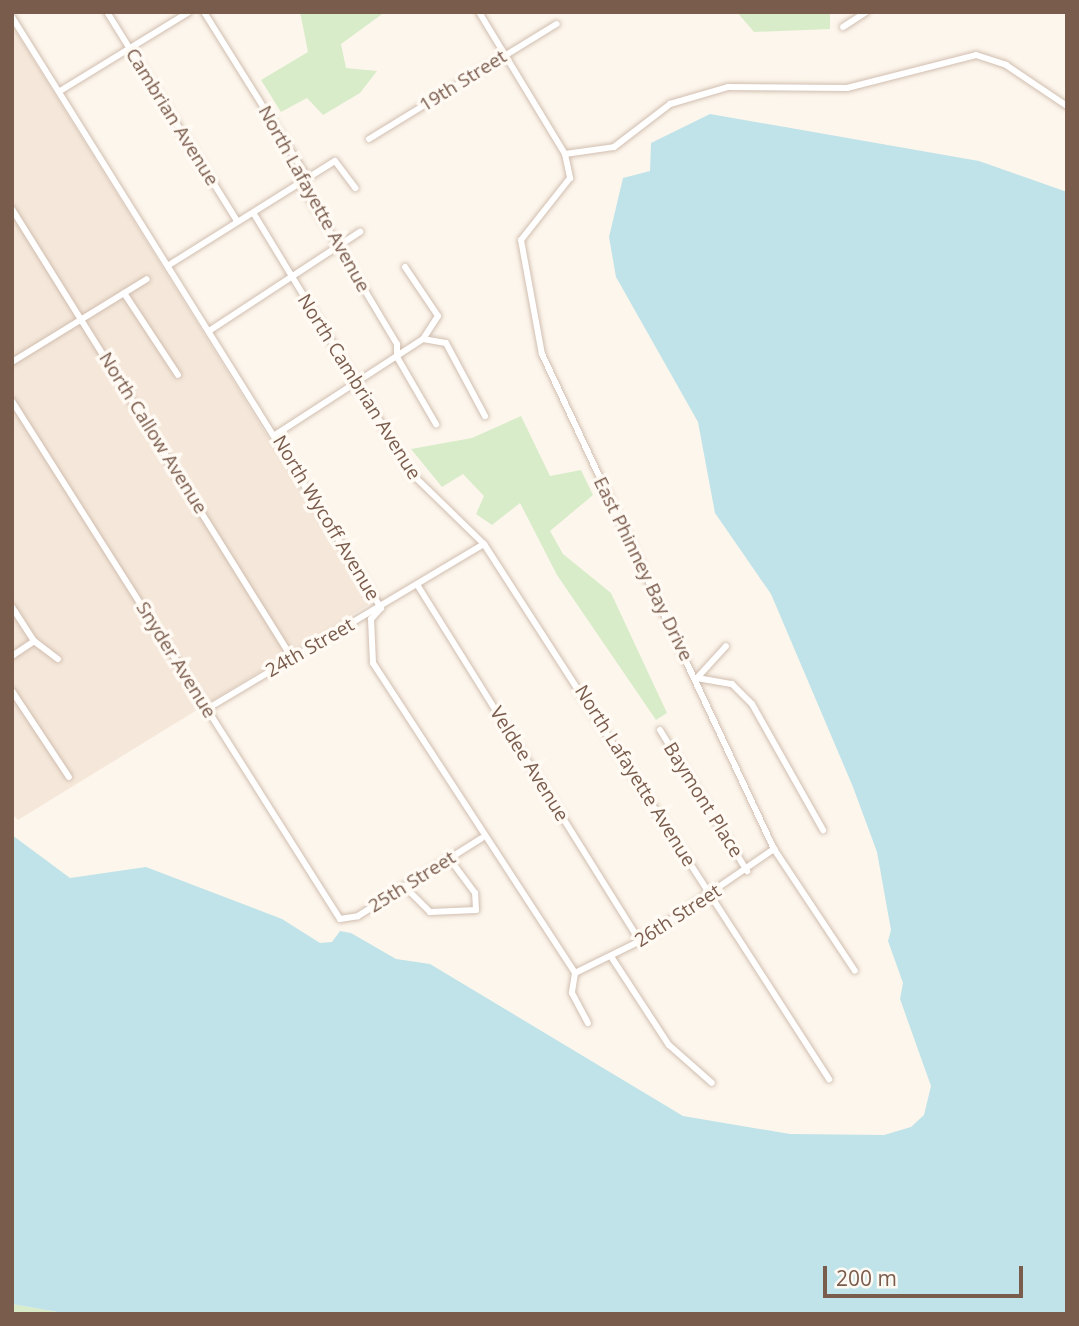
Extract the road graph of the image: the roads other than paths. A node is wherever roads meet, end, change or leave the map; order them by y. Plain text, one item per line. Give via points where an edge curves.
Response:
1 (107, 12) edge
2 (189, 12) edge
3 (204, 12) edge
4 (479, 12) edge
5 (866, 12) edge
6 (12, 17) edge
7 (557, 24) dead end
8 (843, 27) dead end
9 (129, 48) junction
10 (504, 55) junction
11 (60, 91) junction
12 (1067, 106) edge
13 (369, 139) dead end
14 (565, 154) junction
15 (300, 182) junction
16 (355, 188) dead end
17 (12, 209) edge
18 (254, 214) junction
19 (237, 221) junction
20 (360, 232) dead end
21 (340, 246) junction
22 (169, 265) junction
23 (405, 267) dead end
24 (292, 278) junction
25 (147, 279) dead end
26 (124, 293) junction
27 (82, 320) junction
28 (209, 331) junction
29 (422, 339) junction
30 (397, 357) junction
31 (12, 362) edge
32 (178, 375) dead end
33 (356, 381) junction
34 (12, 401) edge
35 (485, 416) dead end
36 (436, 424) dead end
37 (275, 435) junction
38 (484, 544) junction
39 (418, 586) junction
40 (12, 607) edge
41 (381, 608) junction
42 (34, 641) junction
43 (726, 646) dead end
44 (12, 656) edge
45 (292, 658) junction
46 (58, 659) dead end
47 (696, 678) junction
48 (12, 691) edge
49 (207, 709) junction
50 (660, 730) dead end
51 (69, 776) dead end
52 (823, 831) dead end
53 (481, 838) junction
54 (774, 849) junction
55 (449, 858) junction
56 (747, 871) junction
57 (404, 886) junction
58 (710, 896) junction
59 (340, 919) joint
60 (640, 941) junction
61 (612, 958) junction
62 (855, 971) dead end
63 (575, 973) junction
64 (588, 1023) dead end
65 (829, 1079) dead end
66 (712, 1083) dead end

1 - 9 street, Cambrian Avenue
2 - 9 street
3 - 15 street, North Lafayette Avenue via 304,172
4 - 10 street
5 - 8 street
6 - 11 street, North Wycoff Avenue
7 - 10 street, 19th Street
9 - 11 street
9 - 19 street, Cambrian Avenue
10 - 13 street, 19th Street
10 - 14 street
11 - 22 street, North Wycoff Avenue
12 - 14 street via 1006,65 976,55 847,88 728,87 670,104 614,147
14 - 47 street, East Phinney Bay Drive via 570,178 521,240 542,354
15 - 16 street via 335,161
15 - 18 street
15 - 21 street, North Lafayette Avenue
17 - 27 street, North Callow Avenue
18 - 19 street
18 - 24 street, North Cambrian Avenue
19 - 22 street
20 - 21 street
21 - 24 street
21 - 30 street, North Lafayette Avenue via 397,344
22 - 28 street, North Wycoff Avenue
23 - 29 street via 438,316
24 - 28 street
24 - 33 street, North Cambrian Avenue
25 - 26 street
26 - 27 street
26 - 32 street
27 - 31 street
27 - 45 street, North Callow Avenue
28 - 37 street, North Wycoff Avenue
29 - 30 street
29 - 35 street via 446,343
30 - 33 street
30 - 36 street, North Lafayette Avenue
33 - 37 street
33 - 38 street, North Cambrian Avenue via 413,475
34 - 49 street, Snyder Avenue
37 - 41 street, North Wycoff Avenue
38 - 39 street, 24th Street
38 - 58 street, North Lafayette Avenue
39 - 41 street, 24th Street
39 - 60 street, Veldee Avenue
40 - 42 street
41 - 45 street, 24th Street
41 - 53 street, North Wycoff Avenue via 371,619 373,663
42 - 44 street
42 - 46 street
43 - 47 street
45 - 49 street, 24th Street
47 - 52 street via 732,684 752,704
47 - 54 street, East Phinney Bay Drive
48 - 51 street
49 - 59 street, Snyder Avenue
50 - 56 street, Baymont Place
53 - 55 street, 25th Street
53 - 63 street, North Wycoff Avenue
54 - 56 street, 26th Street
54 - 62 street, East Phinney Bay Drive
55 - 57 street, 25th Street
55 - 57 street via 475,893 476,910 430,912
56 - 58 street, 26th Street
57 - 59 street, 25th Street via 353,918
58 - 60 street, 26th Street
58 - 65 street, North Lafayette Avenue
60 - 61 street, 26th Street
61 - 63 street, 26th Street
61 - 66 street via 650,1021
63 - 64 street, North Wycoff Avenue via 572,993

